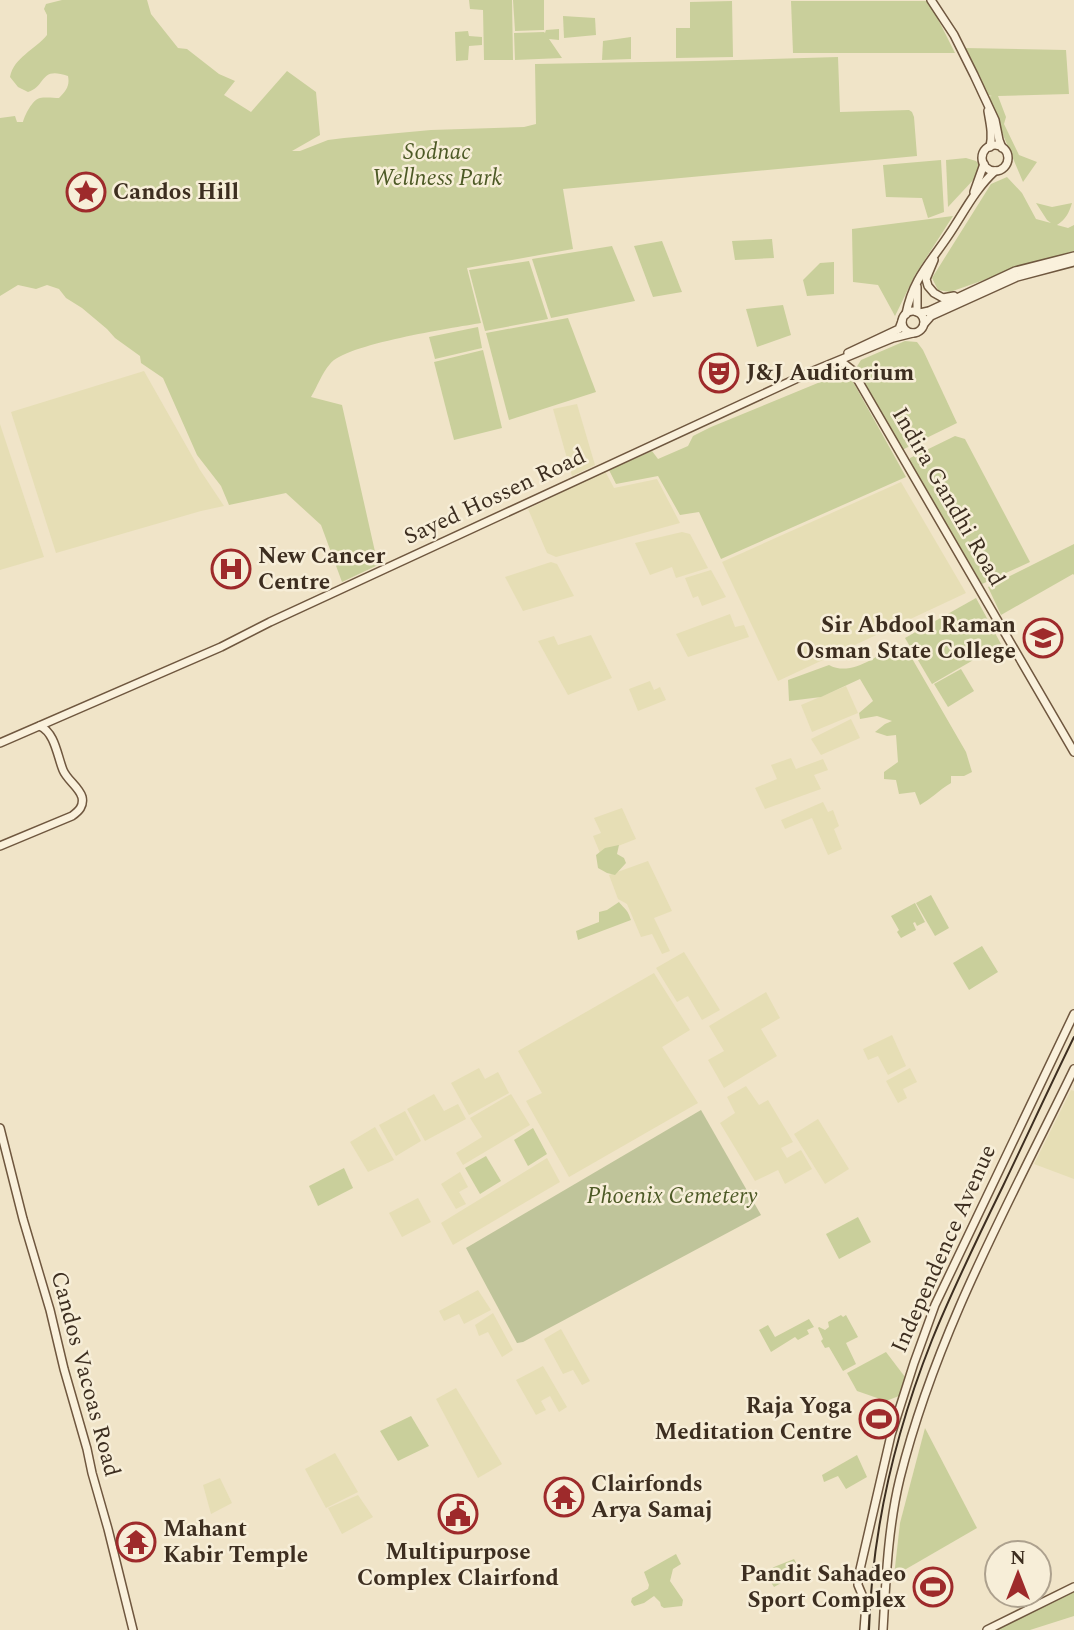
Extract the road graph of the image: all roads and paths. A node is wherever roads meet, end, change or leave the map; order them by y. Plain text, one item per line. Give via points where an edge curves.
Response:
1 (931, 0) edge
2 (985, 100) junction
3 (990, 147) junction
4 (1002, 148) junction
5 (984, 164) junction
6 (995, 171) junction
7 (969, 202) junction
8 (937, 250) junction
9 (1074, 256) edge
10 (1072, 264) edge
11 (917, 279) junction
12 (974, 289) junction
13 (919, 313) junction
14 (904, 317) junction
15 (924, 324) junction
16 (913, 333) junction
17 (859, 353) junction
18 (829, 365) junction
19 (816, 370) junction
20 (852, 370) junction
21 (56, 719) junction
22 (40, 726) junction
23 (49, 731) junction
24 (0, 743) edge
25 (1074, 752) edge
26 (0, 846) edge
27 (1074, 1014) edge
28 (1074, 1069) edge
29 (0, 1128) edge
30 (1074, 1587) edge
31 (133, 1630) edge
32 (864, 1630) edge
33 (883, 1630) edge
34 (987, 1630) edge

1 - 2 main road via 954,35
2 - 3 main road
2 - 4 main road
3 - 4 main road
3 - 5 main road via 983,154
4 - 6 main road via 1007,162
5 - 6 main road
5 - 7 main road
6 - 7 main road
7 - 8 main road
8 - 11 main road
8 - 12 main road via 926,279 934,293 943,298
9 - 12 main road via 1015,271
10 - 15 main road via 1017,277 931,316
11 - 13 main road
11 - 14 main road
12 - 13 main road
13 - 14 main road
13 - 15 main road
14 - 16 main road via 906,331
14 - 19 main road, Sayed Hossen Road via 899,329
15 - 16 main road
16 - 17 main road, Sayed Hossen Road
17 - 18 main road, Sayed Hossen Road
17 - 20 main road
18 - 19 main road, Sayed Hossen Road
18 - 20 main road via 843,363
19 - 21 main road, Sayed Hossen Road
20 - 25 main road, Indira Gandhi Road
21 - 22 main road, Sayed Hossen Road
21 - 23 main road
22 - 23 main road
22 - 24 main road, Sayed Hossen Road
23 - 26 main road via 64,774 82,796 80,808 72,816
27 - 32 main road, Independence Avenue via 935,1305 914,1363 891,1435 857,1582 866,1604
28 - 33 main road via 949,1330 917,1423 892,1522
29 - 31 main road, Candos Vacoas Road
30 - 34 main road

